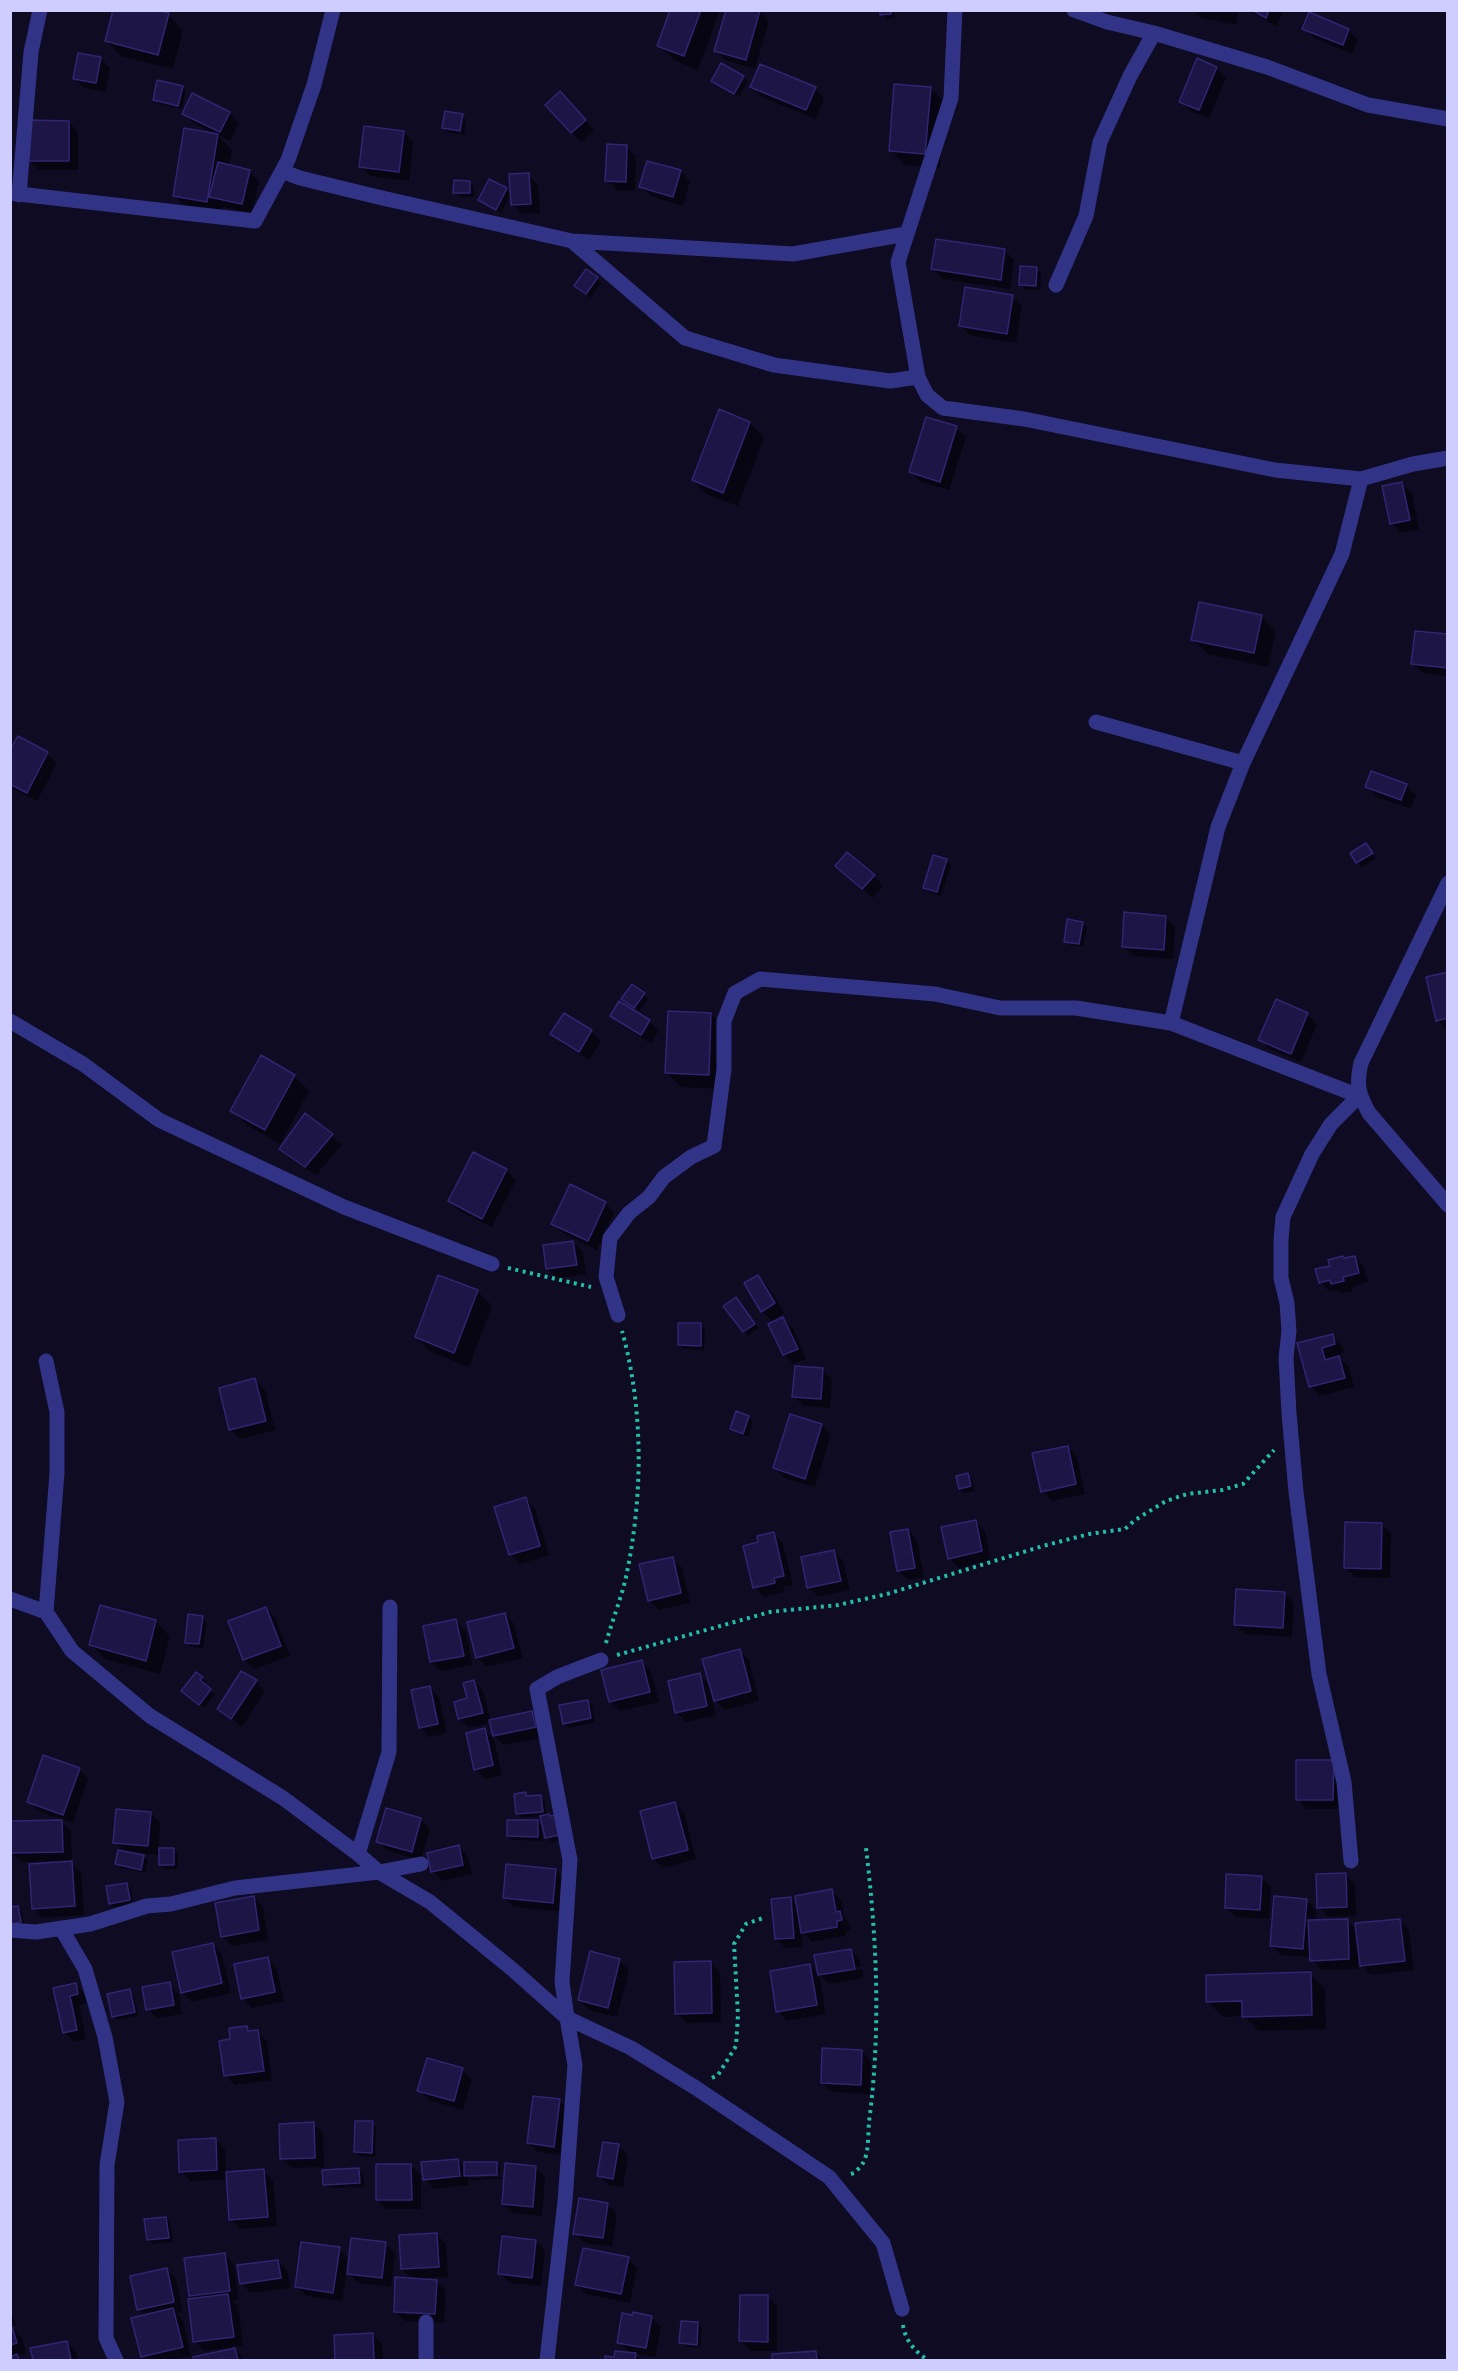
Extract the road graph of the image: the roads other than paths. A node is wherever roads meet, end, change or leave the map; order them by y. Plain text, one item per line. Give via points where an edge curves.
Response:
1 (39, 10) edge
2 (333, 10) edge
3 (955, 10) edge
4 (1074, 10) edge
5 (1154, 33) junction
6 (1448, 119) edge
7 (282, 171) junction
8 (15, 194) edge
9 (906, 234) junction
10 (572, 241) junction
11 (1056, 285) dead end
12 (918, 377) junction
13 (1448, 458) edge
14 (1361, 480) junction
15 (1096, 722) dead end
16 (1243, 763) junction
17 (1448, 883) edge
18 (10, 1021) edge
19 (1171, 1023) junction
20 (1359, 1096) junction
21 (1448, 1205) edge
22 (492, 1264) road end
23 (618, 1316) road end
24 (46, 1361) dead end
25 (10, 1599) edge
26 (390, 1607) dead end
27 (46, 1612) junction
28 (601, 1660) road end
29 (358, 1854) junction
30 (1351, 1861) dead end
31 (421, 1864) dead end
32 (379, 1872) junction
33 (60, 1928) junction
34 (10, 1929) edge
35 (567, 2018) junction
36 (902, 2309) road end
37 (426, 2322) dead end
38 (116, 2361) edge
39 (426, 2361) edge
40 (547, 2361) edge

1 - 8 street
2 - 7 street via 314,85
3 - 9 street via 951,98
4 - 5 street
5 - 6 street via 1267,67 1368,105
5 - 11 street via 1100,142 1086,216
7 - 8 street via 255,221
7 - 10 street
9 - 10 street via 794,254
9 - 12 street via 898,262
10 - 12 street via 685,338 774,365 890,381
12 - 14 street via 927,395 943,408 1024,419 1275,470
13 - 14 street
14 - 16 street via 1342,554
15 - 16 street
16 - 19 street via 1218,827
17 - 20 street via 1361,1063
18 - 22 street via 83,1064 159,1120 344,1207
19 - 20 street
19 - 23 street via 1076,1008 1000,1008 935,994 760,980 735,993 724,1021 724,1069 714,1146 664,1177 610,1239 606,1277
20 - 21 street via 1369,1113
20 - 30 street via 1331,1124 1312,1154 1283,1217 1281,1278 1287,1303 1291,1436 1311,1626 1344,1782
24 - 27 street via 57,1412 57,1473
25 - 27 street
26 - 29 street via 389,1752
27 - 29 street via 72,1652 150,1716 283,1798
28 - 35 street via 537,1689 570,1860 562,1982
29 - 32 street
31 - 32 street
32 - 33 street via 235,1888
32 - 35 street via 430,1902
33 - 34 street via 36,1932
33 - 38 street via 85,1969 105,2037 117,2102 107,2166 106,2326 106,2338
35 - 36 street via 631,2048 829,2177 883,2243
35 - 40 street via 574,2065 565,2200
37 - 39 street

